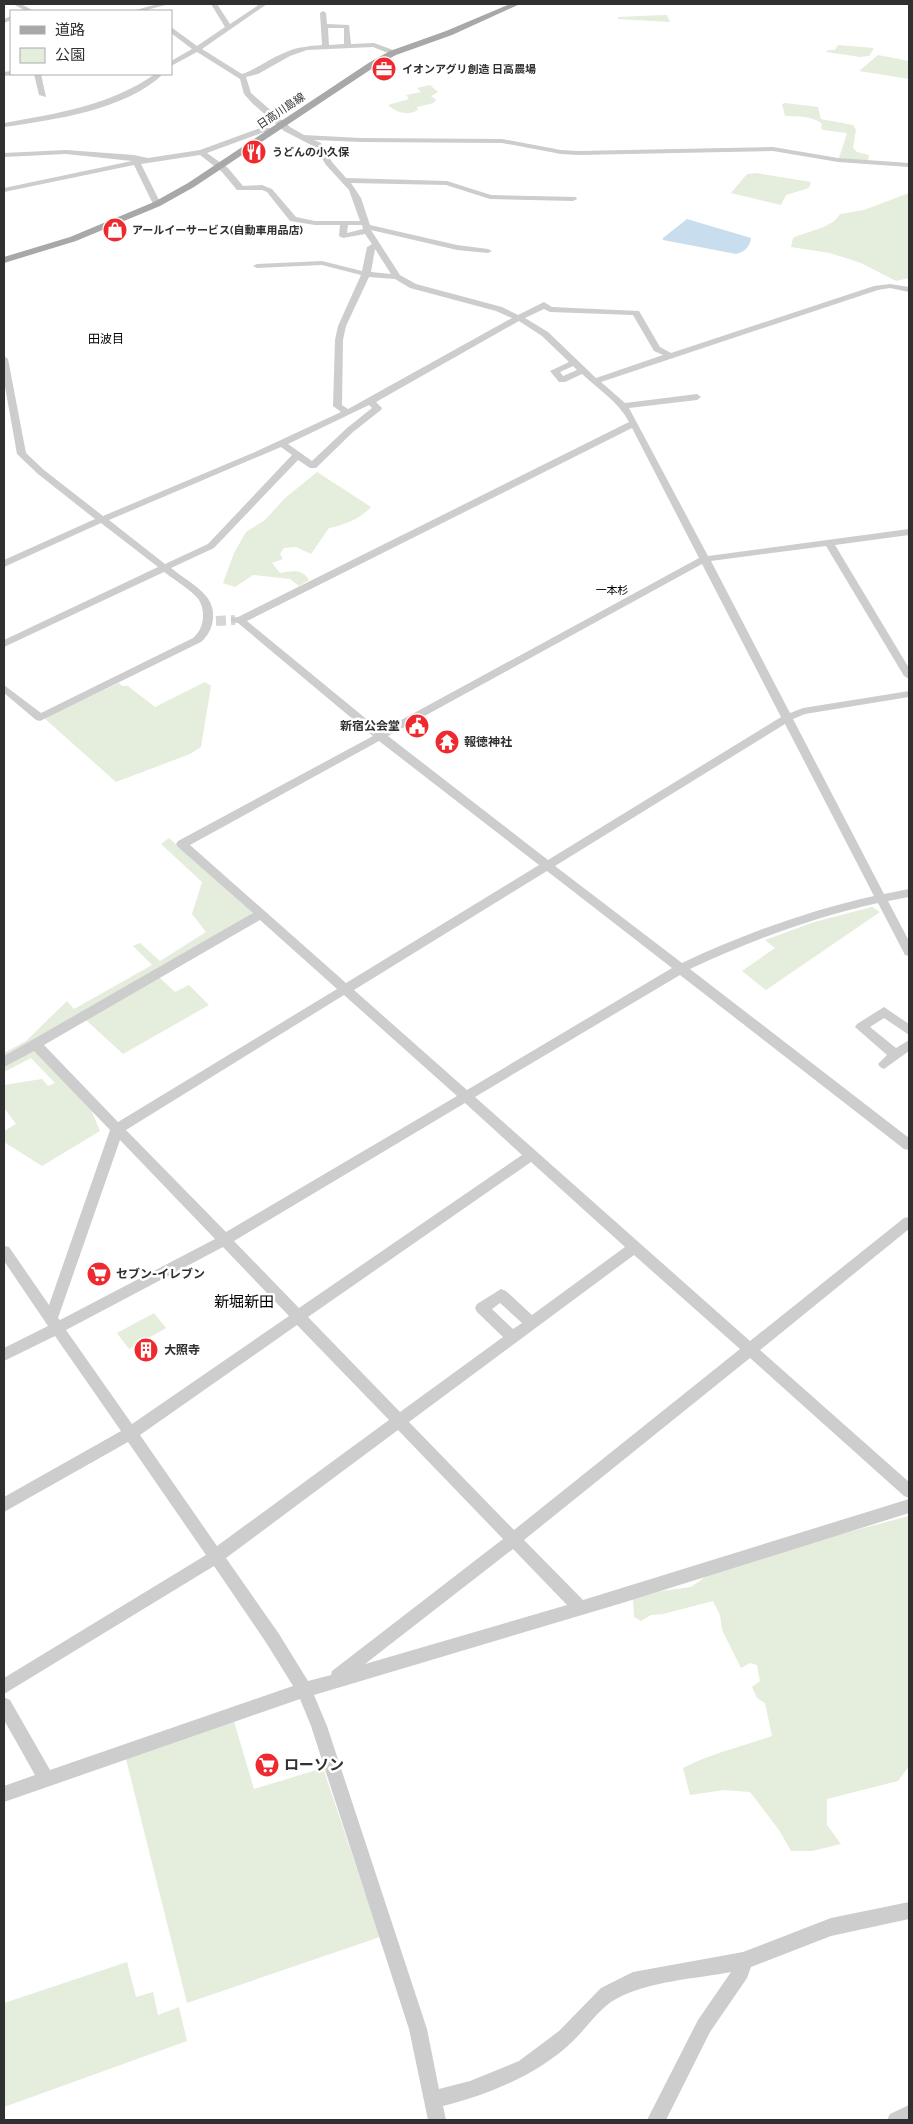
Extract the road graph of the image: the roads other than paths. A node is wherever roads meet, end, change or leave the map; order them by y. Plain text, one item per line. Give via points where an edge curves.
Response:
1 (16, 4) edge
2 (166, 4) edge
3 (214, 4) edge
4 (264, 4) edge
5 (516, 4) edge
6 (144, 8) edge
7 (29, 10) edge
8 (323, 13) dead end
9 (324, 26) junction
10 (229, 28) junction
11 (172, 30) edge
12 (348, 45) junction
13 (326, 46) junction
14 (197, 48) junction
15 (172, 53) edge
16 (189, 53) junction
17 (393, 53) junction
18 (172, 63) edge
19 (36, 75) edge
20 (157, 75) edge
21 (241, 76) junction
22 (43, 95) dead end
23 (282, 123) junction
24 (4, 125) edge
25 (273, 130) junction
26 (305, 137) junction
27 (200, 152) junction
28 (4, 155) edge
29 (135, 160) junction
30 (909, 164) edge
31 (220, 166) junction
32 (343, 180) junction
33 (4, 190) edge
34 (573, 199) dead end
35 (157, 204) junction
36 (344, 223) junction
37 (366, 226) junction
38 (376, 245) junction
39 (488, 251) dead end
40 (4, 260) edge
41 (258, 266) dead end
42 (366, 274) junction
43 (397, 277) junction
44 (909, 289) edge
45 (518, 317) junction
46 (671, 356) junction
47 (4, 359) edge
48 (574, 362) junction
49 (584, 370) junction
50 (594, 381) junction
51 (697, 396) dead end
52 (370, 402) junction
53 (623, 406) junction
54 (348, 413) junction
55 (634, 423) junction
56 (282, 444) junction
57 (297, 455) junction
58 (102, 519) junction
59 (909, 532) edge
60 (830, 543) junction
61 (705, 559) junction
62 (4, 564) edge
63 (165, 568) junction
64 (4, 644) edge
65 (909, 676) edge
66 (4, 688) edge
67 (909, 694) edge
68 (789, 717) junction
69 (380, 736) junction
70 (549, 865) junction
71 (909, 893) edge
72 (881, 898) junction
73 (261, 914) junction
74 (909, 952) edge
75 (682, 968) junction
76 (346, 989) junction
77 (909, 1030) edge
78 (35, 1044) junction
79 (909, 1045) edge
80 (896, 1055) junction
81 (4, 1062) edge
82 (884, 1064) dead end
83 (466, 1096) junction
84 (117, 1129) junction
85 (909, 1145) edge
86 (532, 1155) junction
87 (909, 1222) edge
88 (224, 1240) junction
89 (635, 1247) junction
90 (4, 1251) edge
91 (299, 1316) junction
92 (54, 1324) junction
93 (532, 1324) junction
94 (513, 1338) junction
95 (751, 1348) junction
96 (4, 1355) edge
97 (400, 1422) junction
98 (130, 1434) junction
99 (909, 1491) edge
100 (4, 1505) edge
101 (909, 1506) edge
102 (513, 1540) junction
103 (215, 1556) junction
104 (580, 1608) junction
105 (332, 1681) junction
106 (4, 1687) edge
107 (304, 1690) junction
108 (4, 1705) edge
109 (46, 1778) junction
110 (4, 1794) edge
111 (909, 1910) edge
112 (744, 1961) junction
113 (434, 2098) junction
114 (909, 2114) edge
115 (437, 2120) edge
116 (656, 2120) edge
117 (896, 2120) edge

1 - 7 street
2 - 6 street
3 - 10 street
4 - 10 street
5 - 17 main road, 日高川島線
8 - 9 street
9 - 12 street via 347,26
9 - 13 street
10 - 14 street
11 - 14 street
12 - 13 street
12 - 17 street via 374,45
13 - 21 street via 295,51
14 - 16 street
14 - 21 street
15 - 16 street
16 - 18 street
17 - 23 main road, 日高川島線
19 - 22 street
20 - 24 street via 100,106
21 - 23 street via 248,94
23 - 25 main road, 日高川島線
23 - 26 street via 287,129
25 - 27 street via 263,130
25 - 31 main road, 日高川島線
26 - 30 street via 502,141 561,152 773,148 838,160
26 - 32 street via 318,145
27 - 29 street
27 - 31 street
28 - 29 street via 66,152
29 - 33 street
29 - 35 street
31 - 35 main road, 日高川島線
31 - 36 street via 240,188 268,190 293,219
32 - 34 street via 447,182 490,197
32 - 37 street via 357,198
35 - 40 main road, 日高川島線 via 72,239
36 - 37 street
36 - 37 street via 344,236 358,234
37 - 38 street
37 - 39 street
38 - 42 street via 371,247
38 - 43 street
41 - 42 street via 322,263
42 - 43 street
42 - 54 street via 342,326 339,340 337,406
43 - 45 street via 413,286
44 - 46 street via 895,286 877,288
45 - 46 street via 544,305 550,309 632,312 638,316 657,348
45 - 48 street via 538,329
45 - 52 street
46 - 50 street
47 - 58 street via 22,454 40,472
48 - 49 street
48 - 49 street via 554,371 562,380
49 - 50 street
50 - 53 street
51 - 53 street
52 - 54 street
52 - 57 street via 378,408 350,430 314,466
53 - 55 street
54 - 56 street
55 - 61 street
55 - 69 street via 237,620
56 - 57 street
56 - 58 street
57 - 63 street via 211,546
58 - 62 street
58 - 63 street
59 - 60 street
60 - 61 street
60 - 65 street
61 - 68 street
61 - 69 street
63 - 64 street
63 - 66 street via 205,602 212,621 198,640 40,718
67 - 68 street via 803,711
68 - 70 street
68 - 72 street
69 - 70 street
69 - 73 street via 182,844
70 - 75 street
70 - 76 street
71 - 72 street
72 - 74 street
72 - 75 street via 778,925
73 - 76 street
73 - 78 street
75 - 83 street
75 - 85 street
76 - 83 street
76 - 84 street
77 - 80 street via 884,1012 861,1027
78 - 81 street
78 - 84 street
79 - 80 street
80 - 82 street
83 - 86 street
83 - 88 street
84 - 88 street
84 - 92 street
86 - 89 street
86 - 91 street
87 - 95 street
88 - 91 street
88 - 92 street via 147,1282
89 - 93 street
89 - 95 street
90 - 92 street
91 - 97 street
91 - 98 street
92 - 96 street
92 - 98 street
93 - 94 street
93 - 94 street via 501,1295 482,1308
94 - 97 street
95 - 99 street
95 - 102 street
97 - 102 street
97 - 103 street
98 - 100 street
98 - 103 street
101 - 104 street
102 - 104 street
102 - 105 street
103 - 106 street
103 - 107 street
104 - 105 street
105 - 107 street
107 - 109 street
107 - 113 street via 320,1726 418,2029
108 - 109 street
109 - 110 street
111 - 112 street via 831,1927
112 - 113 street via 633,1981 607,1994 565,2037 525,2067 470,2090
112 - 116 street via 741,1972 704,2026
113 - 115 street
114 - 117 street

